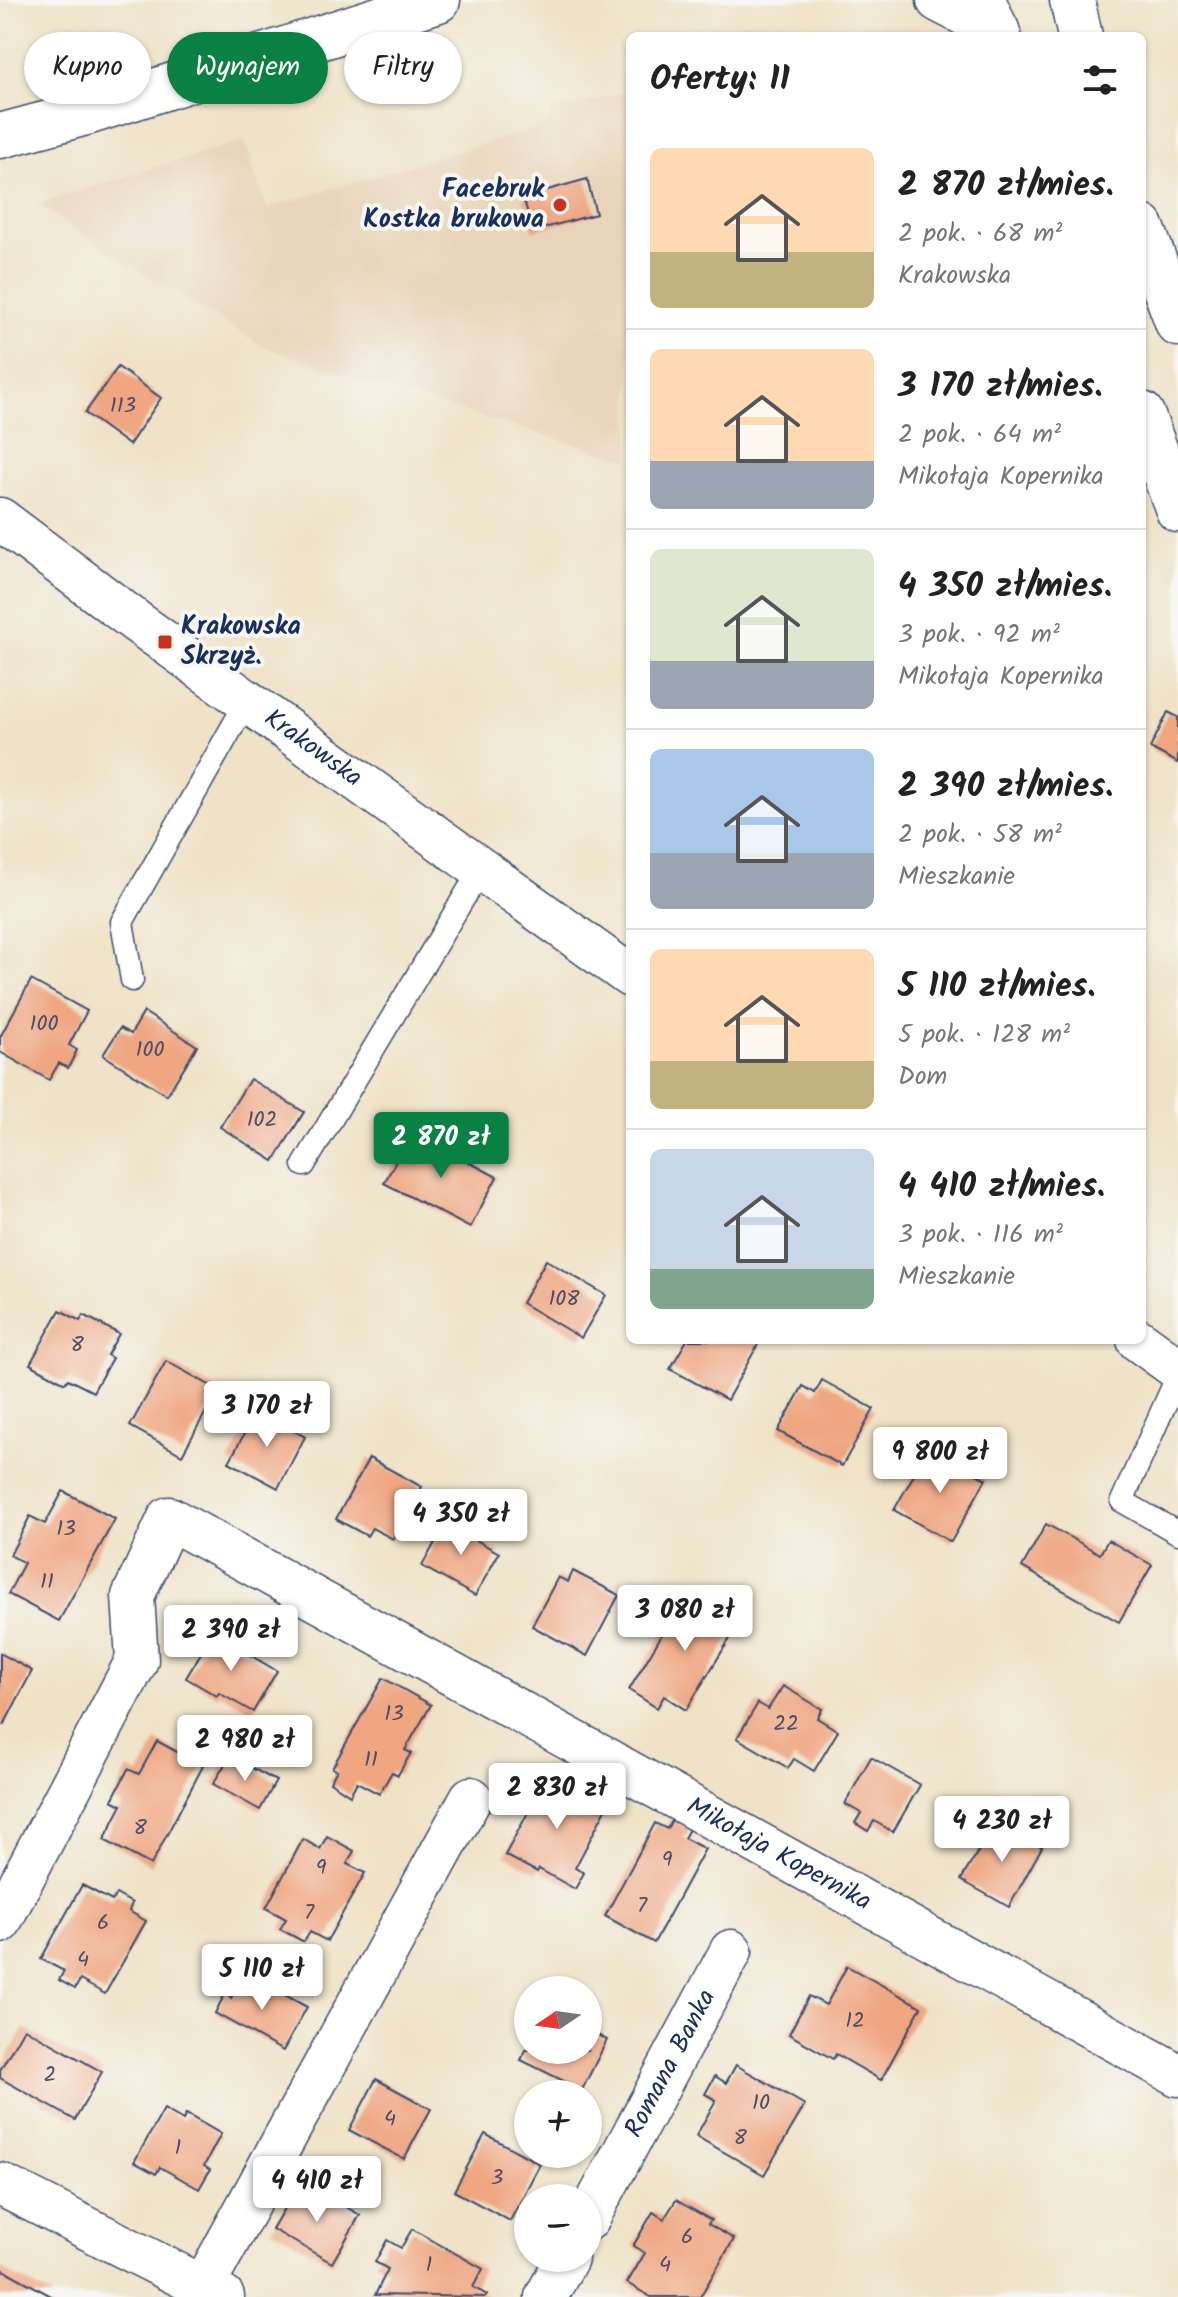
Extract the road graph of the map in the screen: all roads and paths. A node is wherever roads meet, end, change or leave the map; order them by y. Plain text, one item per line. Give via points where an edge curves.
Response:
1 (939, 0) edge
2 (1072, 0) edge
3 (421, 3) edge
4 (993, 22) edge
5 (1079, 32) edge
6 (0, 136) edge
7 (1146, 238) edge
8 (1178, 324) edge
9 (1146, 425) edge
10 (1178, 510) edge
11 (0, 519) edge
12 (247, 701) junction
13 (481, 869) junction
14 (626, 973) edge
15 (132, 980) dead end
16 (304, 1165) dead end
17 (1143, 1344) edge
18 (1178, 1372) edge
19 (1178, 1533) edge
20 (471, 1798) dead end
21 (0, 1922) edge
22 (731, 1951) dead end
23 (1178, 2075) edge
24 (0, 2184) edge
25 (602, 2193) edge
26 (559, 2272) edge
27 (213, 2292) edge
28 (546, 2297) edge

1 - 4 street
2 - 5 street
3 - 6 street
7 - 8 street
9 - 10 street
11 - 12 street, Krakowska
12 - 13 street, Krakowska
12 - 15 lane via 122,922
13 - 14 street, Krakowska
13 - 16 lane
17 - 18 street
18 - 19 lane via 1122,1501
20 - 27 street
21 - 23 street, Mikołaja Kopernika via 137,1660 133,1596 169,1518
22 - 25 street, Romana Banka
24 - 27 street
26 - 28 street

